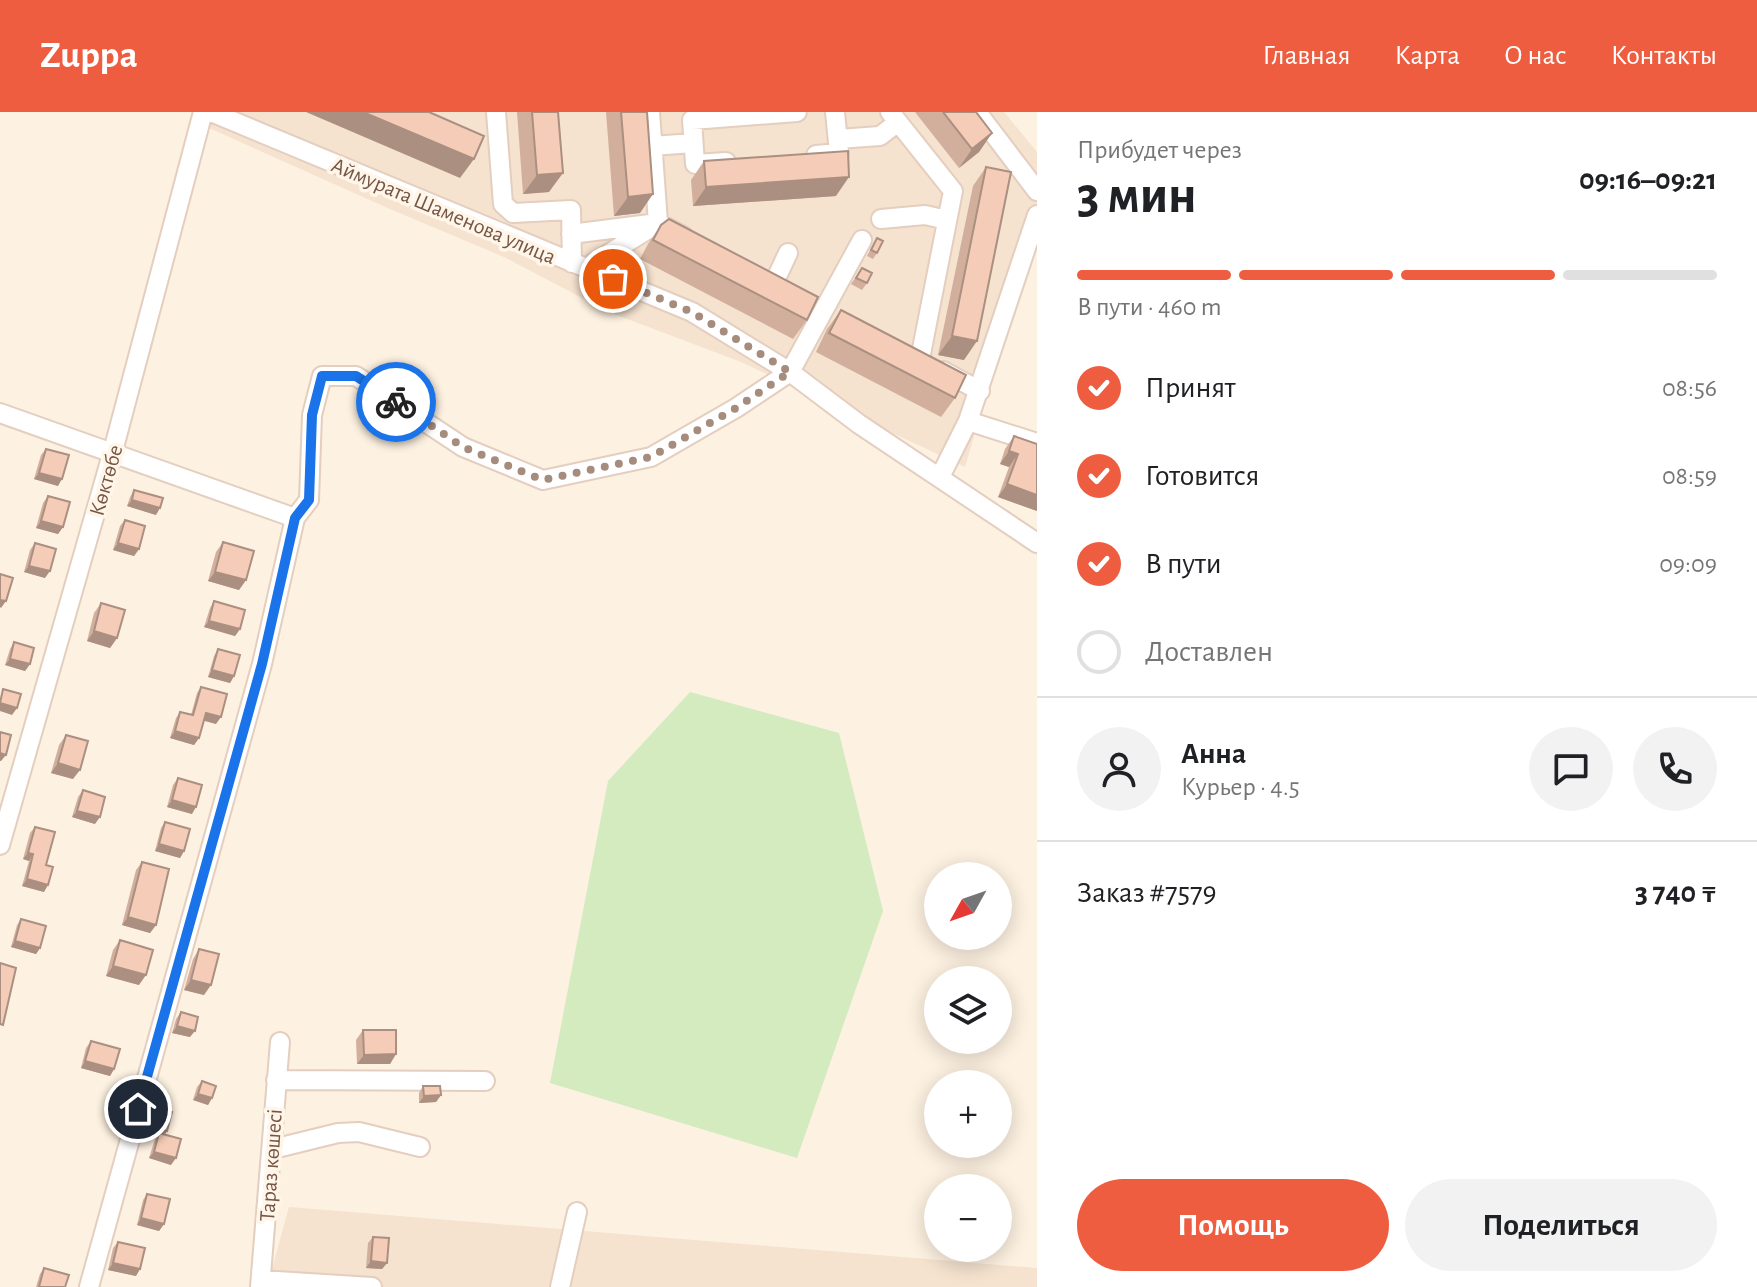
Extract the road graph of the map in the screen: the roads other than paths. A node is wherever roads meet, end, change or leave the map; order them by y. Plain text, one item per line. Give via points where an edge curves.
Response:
1 (203, 112) edge
2 (211, 112) edge
3 (496, 112) edge
4 (650, 112) edge
5 (797, 112) edge
6 (835, 112) edge
7 (977, 112) edge
8 (894, 117) edge
9 (246, 119) edge
10 (838, 139) junction
11 (693, 143) junction
12 (652, 146) junction
13 (795, 156) edge
14 (738, 161) edge
15 (1037, 191) edge
16 (1037, 215) edge
17 (881, 219) dead end
18 (947, 220) junction
19 (658, 223) junction
20 (571, 234) junction
21 (862, 240) dead end
22 (697, 243) edge
23 (788, 253) dead end
24 (579, 265) junction
25 (774, 283) edge
26 (790, 372) junction
27 (980, 391) junction
28 (0, 413) edge
29 (968, 421) junction
30 (1037, 443) edge
31 (113, 451) junction
32 (940, 477) junction
33 (295, 518) junction
34 (1037, 543) edge
35 (0, 845) edge
36 (280, 1042) dead end
37 (276, 1080) junction
38 (485, 1081) dead end
39 (420, 1147) dead end
40 (273, 1149) junction
41 (577, 1212) dead end
42 (261, 1284) edge
43 (89, 1287) edge
44 (372, 1287) edge
45 (560, 1287) edge

1 - 31 street, Көктөбе
2 - 9 street, Аймурата Шаменова улица
3 - 20 street via 492,148 503,204 513,213 571,210
4 - 12 street
5 - 11 street via 692,120
6 - 10 street
7 - 15 street
8 - 10 street via 880,136
8 - 18 street via 953,191
9 - 24 street, Аймурата Шаменова улица
10 - 13 street via 839,153
11 - 12 street
11 - 14 street via 695,164
12 - 19 street
16 - 27 street
17 - 18 street via 925,215
18 - 27 street via 913,355
19 - 20 street
19 - 22 street
19 - 24 street
20 - 24 street
21 - 26 street
23 - 25 street
24 - 26 street, Аймурата Шаменова улица via 692,312
26 - 32 street, Аймурата Шаменова улица
26 - 33 street via 651,457 543,480 463,447 356,376 322,376 312,415 309,500
27 - 29 street
28 - 31 street
29 - 30 street
29 - 32 street
31 - 33 street
31 - 35 street, Көктөбе
32 - 34 street, Аймурата Шаменова улица
33 - 43 street via 262,664
36 - 37 street, Тараз көшесі
37 - 38 street
37 - 40 street, Тараз көшесі
39 - 40 street via 359,1132
40 - 42 street, Тараз көшесі
41 - 45 street
42 - 44 street

